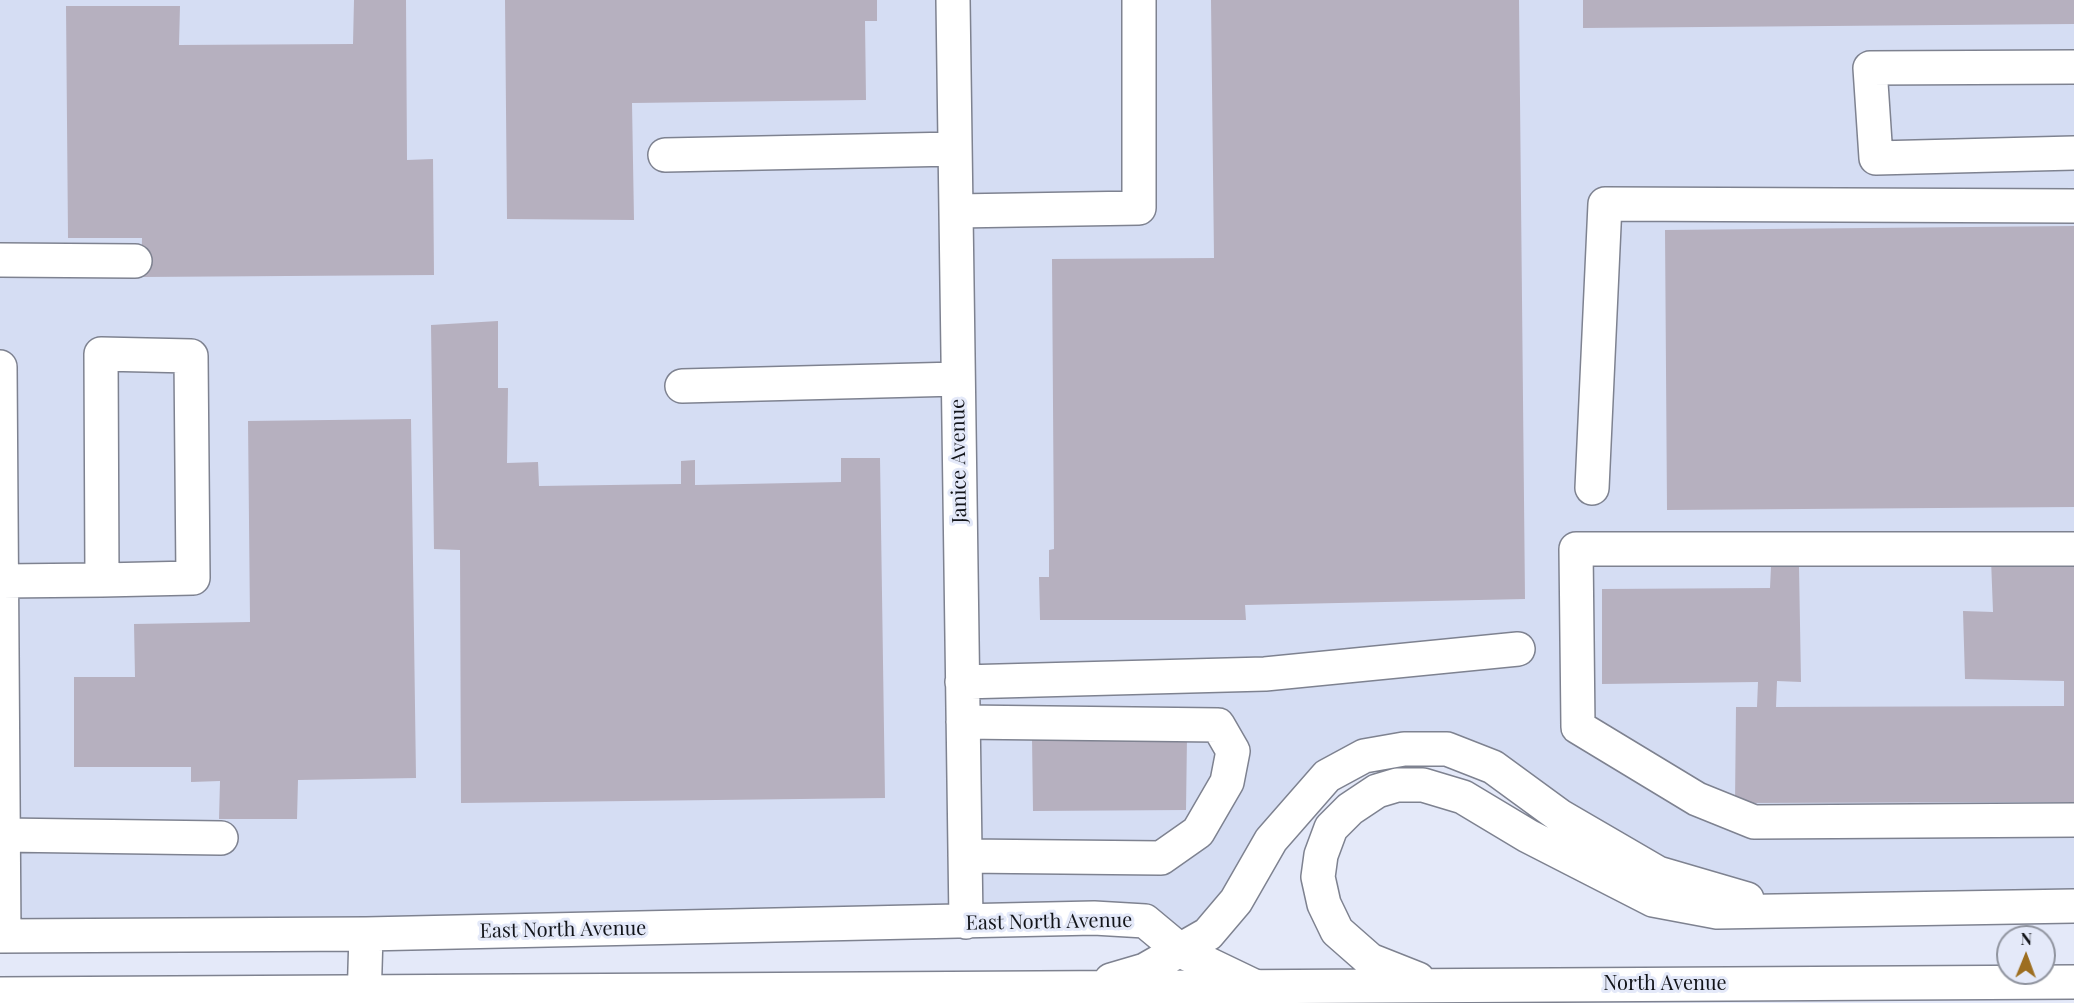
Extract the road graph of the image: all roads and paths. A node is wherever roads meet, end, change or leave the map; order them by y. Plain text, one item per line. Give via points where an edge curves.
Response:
1 (953, 0) edge
2 (1140, 0) edge
3 (2074, 67) edge
4 (955, 149) junction
5 (2074, 153) edge
6 (664, 155) dead end
7 (2074, 206) edge
8 (956, 211) junction
9 (0, 260) edge
10 (135, 261) dead end
11 (0, 367) edge
12 (958, 379) junction
13 (682, 386) dead end
14 (1592, 488) dead end
15 (2074, 549) edge
16 (102, 580) junction
17 (2, 581) junction
18 (1518, 649) dead end
19 (962, 682) junction
20 (963, 722) junction
21 (2074, 820) edge
22 (3, 836) junction
23 (222, 838) dead end
24 (965, 856) junction
25 (2074, 906) edge
26 (1786, 910) junction
27 (966, 922) junction
28 (366, 934) junction
29 (2, 936) edge
30 (1181, 951) junction
31 (2074, 982) edge
32 (1430, 985) junction
33 (1256, 987) junction
34 (1078, 989) junction
35 (0, 994) edge
36 (365, 997) edge

1 - 4 main road, Janice Avenue
2 - 8 main road via 1139,208
3 - 5 main road via 1870,68 1876,158
4 - 6 main road
4 - 8 main road, Janice Avenue
7 - 14 main road via 1605,204
8 - 12 main road, Janice Avenue
9 - 10 main road
11 - 17 main road
12 - 13 main road
12 - 19 main road, Janice Avenue
15 - 21 main road via 1576,549 1578,728 1697,799 1754,822
16 - 16 main road via 101,354 191,356 193,578
16 - 17 main road
17 - 22 main road
18 - 19 main road via 1265,674
19 - 20 main road, Janice Avenue
20 - 24 main road, Janice Avenue
20 - 24 main road via 1218,724 1233,751 1227,782 1198,832 1161,858
22 - 23 main road
22 - 29 main road
24 - 27 main road, Janice Avenue
25 - 26 main road
26 - 30 main road via 1658,873 1560,816 1493,767 1447,749 1404,748 1364,756 1327,776 1270,840 1236,901 1208,934
26 - 32 main road via 1717,912 1653,900 1528,836 1463,797 1423,785 1396,785 1377,791 1331,828 1318,878 1324,904 1337,931 1370,960
27 - 28 main road, East North Avenue
27 - 30 main road, East North Avenue via 1094,918 1144,921
28 - 29 main road, East North Avenue
28 - 36 main road
30 - 33 main road, East North Avenue
30 - 34 main road via 1144,970
31 - 32 main road, North Avenue
32 - 33 main road, North Avenue
33 - 34 main road
34 - 36 main road
35 - 36 main road

